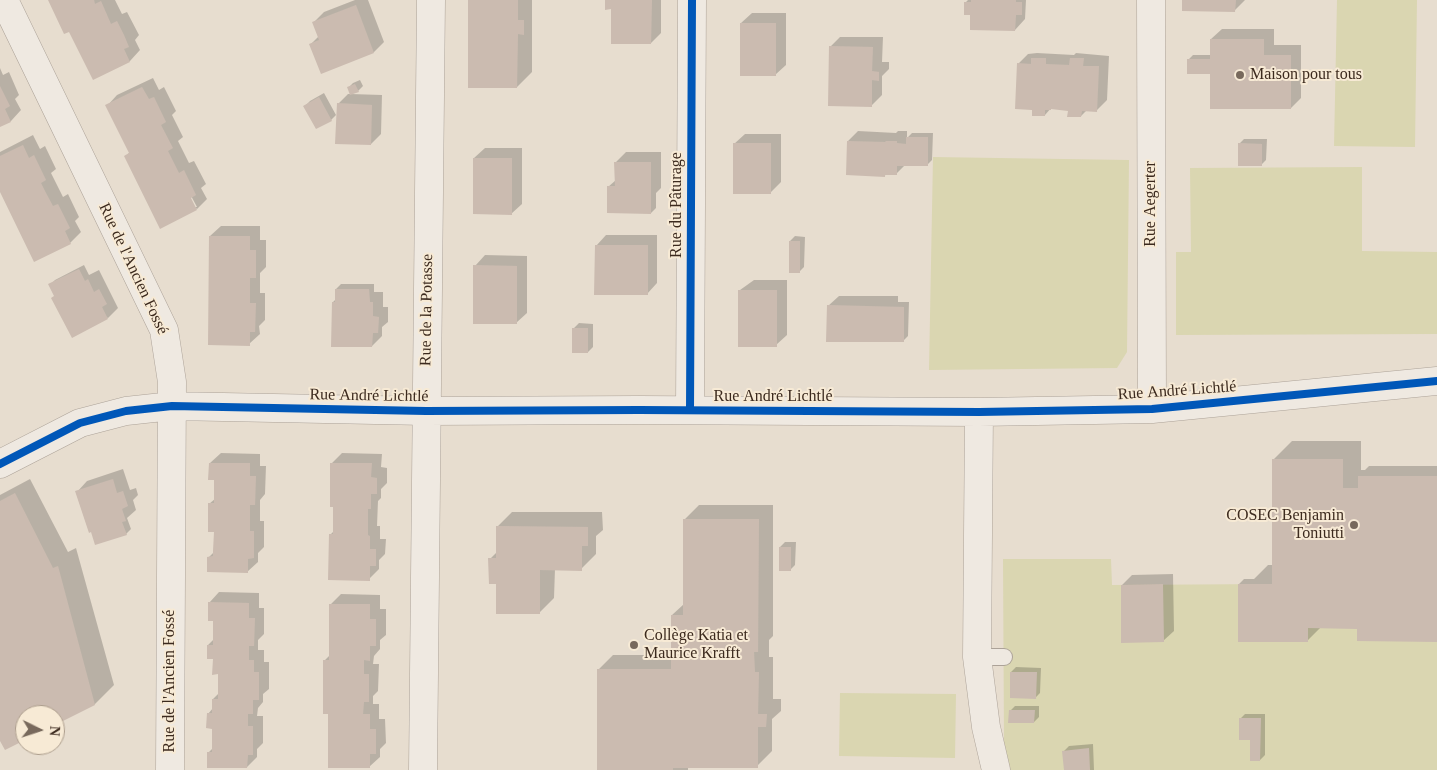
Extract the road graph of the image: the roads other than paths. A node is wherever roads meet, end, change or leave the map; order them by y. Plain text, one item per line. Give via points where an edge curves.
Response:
1 (4, 0) edge
2 (431, 0) edge
3 (692, 0) edge
4 (1151, 0) edge
5 (1437, 381) edge
6 (172, 406) junction
7 (1152, 409) junction
8 (690, 410) junction
9 (426, 411) junction
10 (979, 412) junction
11 (0, 464) edge
12 (170, 770) edge
13 (423, 770) edge
14 (996, 770) edge

1 - 6 street, Rue de l'Ancien Fossé via 164,330 172,382
2 - 9 street, Rue de la Potasse
3 - 8 street, Rue du Pâturage
4 - 7 street, Rue Aegerter
5 - 7 street, Rue André Lichtlé
6 - 9 street, Rue André Lichtlé
6 - 11 street, Rue André Lichtlé via 126,411 80,423
6 - 12 street, Rue de l'Ancien Fossé
7 - 10 street, Rue André Lichtlé
8 - 9 street, Rue André Lichtlé
8 - 10 street, Rue André Lichtlé
9 - 13 street, Rue de la Potasse
10 - 14 street via 990,657 986,727

